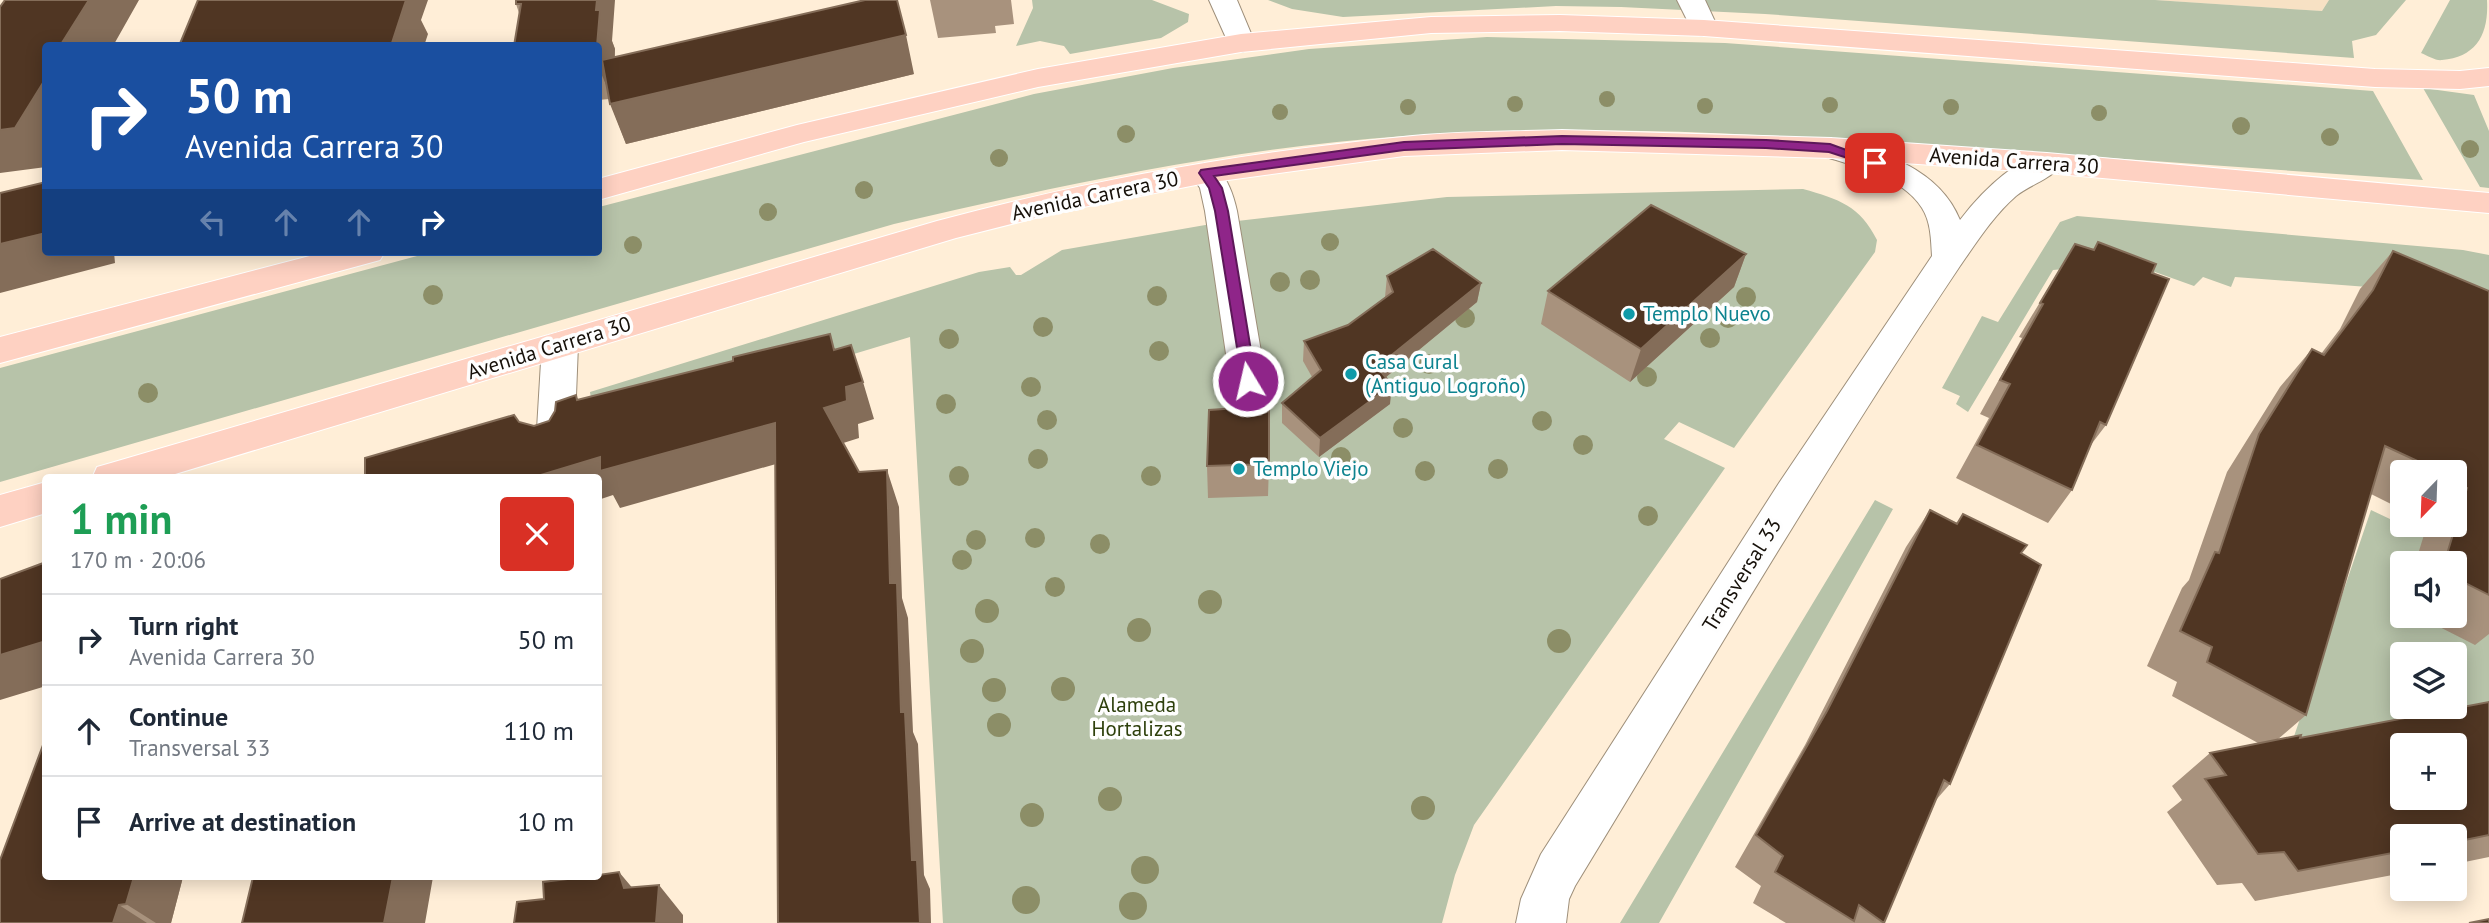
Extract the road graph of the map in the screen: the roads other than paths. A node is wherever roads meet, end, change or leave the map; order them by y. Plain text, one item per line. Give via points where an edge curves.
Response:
1 (1223, 0) edge
2 (1691, 0) edge
3 (1704, 29) junction
4 (1241, 43) junction
5 (2489, 77) edge
6 (1830, 148) junction
7 (2047, 163) junction
8 (1206, 173) junction
9 (602, 190) edge
10 (2489, 203) edge
11 (353, 256) edge
12 (1949, 257) junction
13 (560, 345) junction
14 (0, 350) edge
15 (1248, 381) dead end
16 (555, 446) edge
17 (129, 474) edge
18 (42, 498) edge
19 (0, 510) edge
20 (1543, 911) edge

1 - 4 street
2 - 3 street
3 - 4 main road via 1560,23 1431,25
3 - 5 main road via 2375,78
4 - 9 main road via 1022,81 797,134
6 - 7 main road, Avenida Carrera 30
6 - 8 main road, Avenida Carrera 30 via 1562,140 1404,146
6 - 12 street via 1896,173 1930,195 1945,222
7 - 10 main road, Avenida Carrera 30
7 - 12 street, Transversal 33 via 1990,203
8 - 13 main road, Avenida Carrera 30 via 949,229
8 - 15 street via 1222,211
11 - 14 main road
12 - 20 street, Transversal 33 via 1793,494 1558,870
13 - 16 street
13 - 17 main road, Avenida Carrera 30
18 - 19 main road

